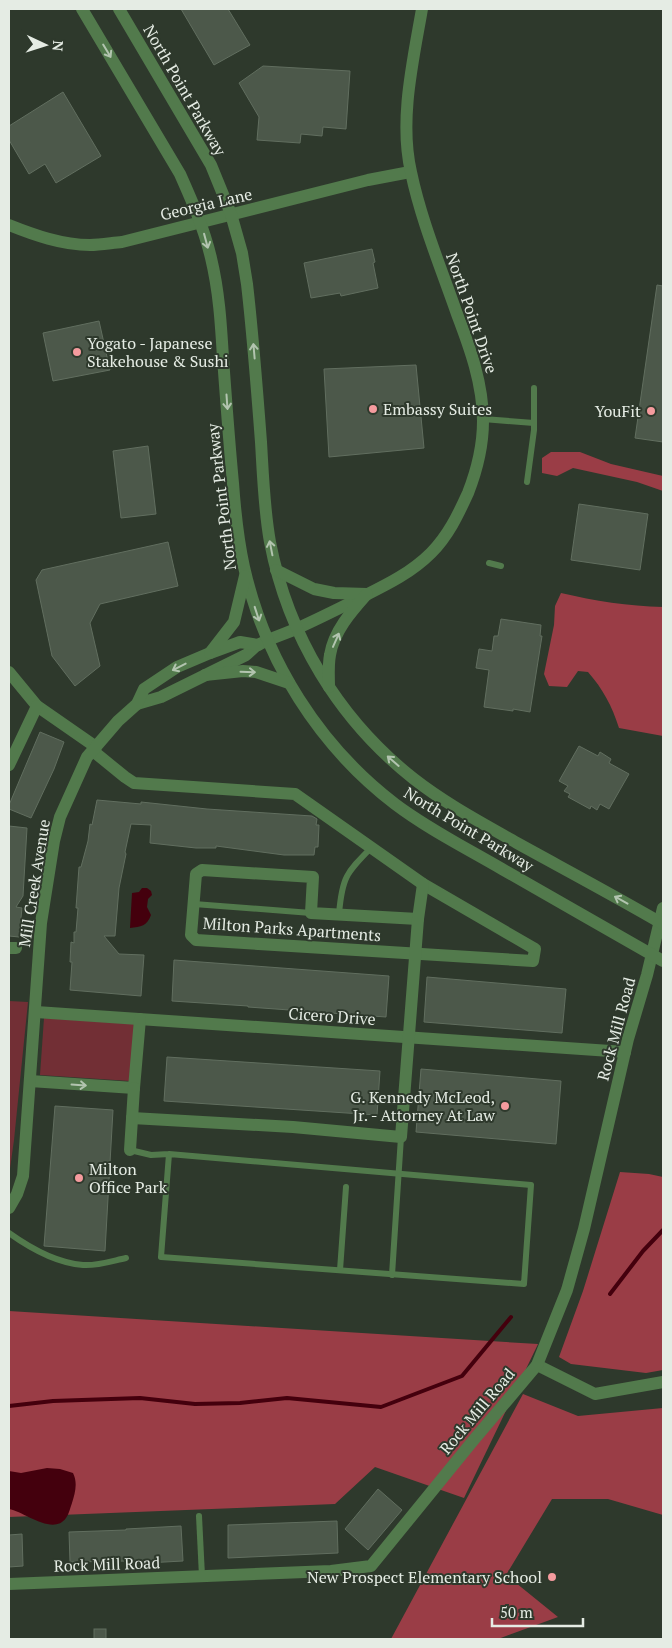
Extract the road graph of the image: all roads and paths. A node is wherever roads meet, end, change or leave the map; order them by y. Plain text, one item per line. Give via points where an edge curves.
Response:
1 (82, 9) edge
2 (119, 9) edge
3 (422, 9) edge
4 (410, 172) junction
5 (231, 214) junction
6 (200, 221) junction
7 (9, 225) edge
8 (534, 388) dead end
9 (483, 419) junction
10 (534, 423) junction
11 (527, 482) dead end
12 (488, 563) dead end
13 (501, 566) dead end
14 (276, 570) junction
15 (246, 574) junction
16 (367, 594) junction
17 (297, 629) junction
18 (263, 643) junction
19 (210, 653) junction
20 (9, 672) edge
21 (205, 675) junction
22 (289, 683) junction
23 (329, 687) junction
24 (136, 704) junction
25 (37, 706) junction
26 (94, 749) junction
27 (9, 765) edge
28 (372, 848) junction
29 (423, 884) junction
30 (194, 904) junction
31 (663, 908) edge
32 (311, 913) junction
33 (339, 914) junction
34 (418, 919) junction
35 (662, 923) edge
36 (416, 954) junction
37 (658, 958) edge
38 (36, 1012) junction
39 (140, 1019) junction
40 (409, 1038) junction
41 (625, 1052) junction
42 (30, 1081) junction
43 (134, 1088) junction
44 (132, 1118) junction
45 (402, 1136) junction
46 (130, 1150) joint
47 (169, 1154) junction
48 (398, 1174) junction
49 (346, 1187) dead end
50 (9, 1208) edge
51 (9, 1232) edge
52 (126, 1258) dead end
53 (340, 1270) junction
54 (392, 1275) junction
55 (537, 1366) junction
56 (663, 1382) edge
57 (199, 1516) dead end
58 (202, 1576) junction
59 (9, 1584) edge

1 -> 6 street, North Point Parkway via 180,174
2 - 5 street, North Point Parkway via 203,152
3 - 4 street, North Point Drive via 409,93
4 - 5 street, Georgia Lane
4 - 9 street, North Point Drive via 474,364
5 - 6 street, Georgia Lane
14 -> 5 street, North Point Parkway via 267,518 247,284
6 - 7 street, Georgia Lane via 122,242 90,245 60,241
6 -> 15 street, North Point Parkway via 212,260 218,302 237,526
8 - 10 lane
9 - 10 lane
9 - 16 street, North Point Drive via 478,463 451,529 430,554 398,579
10 - 11 lane
12 - 13 lane
14 - 16 street via 314,588
14 - 17 street, North Point Parkway
15 -> 18 street, North Point Parkway
15 - 19 street via 234,622
16 - 17 street, North Point Drive
23 -> 16 street via 334,642 347,616
17 - 18 street, North Point Drive
17 - 23 street, North Point Parkway via 310,659
18 - 19 street, Mill Creek Avenue via 240,642
18 - 21 street, Mill Creek Avenue
18 - 22 street, North Point Parkway
19 -> 24 street, Mill Creek Avenue via 177,667 144,689
20 - 25 street, Milton Parks Apartments
21 -> 22 street via 256,672
21 - 24 street, Mill Creek Avenue via 161,697
22 - 37 street, North Point Parkway via 338,750 372,786 394,803 438,833
35 -> 23 street, North Point Parkway via 433,793 372,741
24 - 26 street, Mill Creek Avenue
25 - 26 street, Milton Parks Apartments
25 - 27 street
26 - 28 street, Milton Parks Apartments via 134,783 295,794
26 - 38 street, Mill Creek Avenue via 87,757 60,817 54,841 41,923
28 - 29 street, Milton Parks Apartments
28 - 33 lane via 351,868 344,880
29 - 34 street
29 - 36 street, Milton Parks Apartments via 534,949 533,961
30 - 32 lane
30 - 32 street, Milton Parks Apartments via 196,874 202,870 313,877
30 - 36 street, Milton Parks Apartments via 191,936 196,940
31 - 35 street, Rock Mill Road
32 - 33 street, Milton Parks Apartments
33 - 34 street, Milton Parks Apartments
34 - 36 street
35 - 37 street, Rock Mill Road
36 - 40 street
37 - 41 street, Rock Mill Road
38 - 39 street, Cicero Drive
38 - 42 street, Mill Creek Avenue
39 - 40 street, Cicero Drive
39 - 43 street
40 - 41 street, Cicero Drive
40 - 45 street
41 - 55 street, Rock Mill Road via 567,1290
42 -> 43 street
42 - 50 street, Mill Creek Avenue via 23,1176
43 - 44 street
44 - 45 street
44 - 46 street
45 - 48 lane
46 - 47 lane via 151,1155
47 - 48 lane
47 - 53 lane via 161,1257
48 - 54 lane
48 - 54 lane via 531,1185 524,1284
49 - 53 lane
51 - 52 lane via 38,1251 69,1263 84,1265
53 - 54 lane
55 - 56 street via 595,1394
55 - 58 street, Rock Mill Road via 371,1566
57 - 58 lane
58 - 59 street, Rock Mill Road

